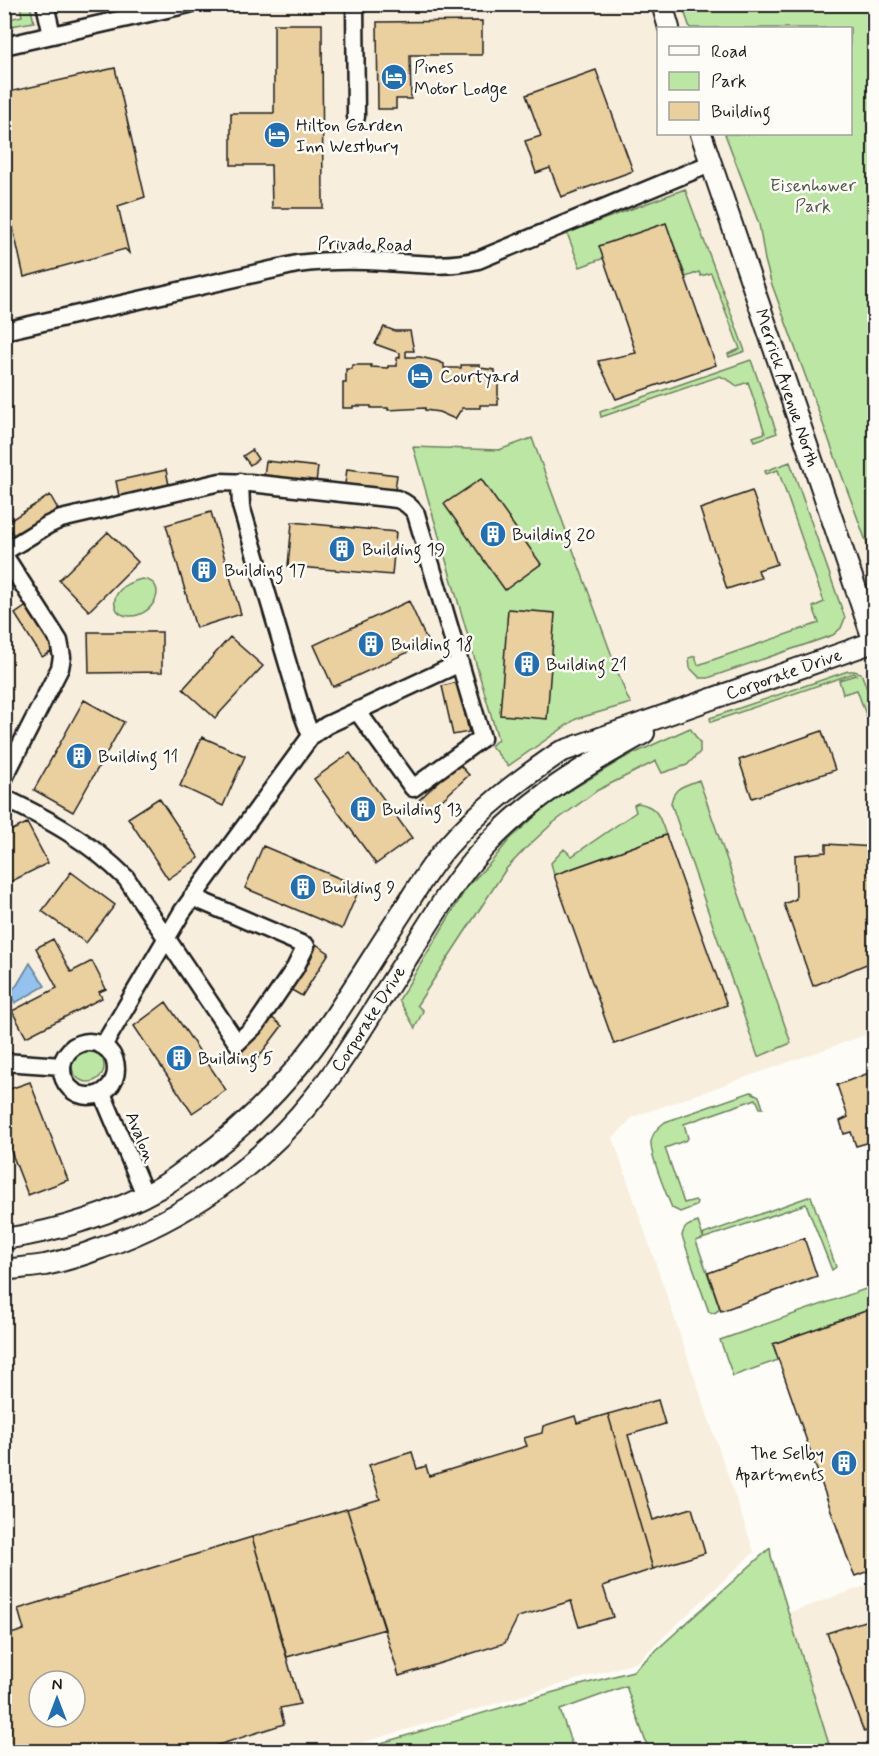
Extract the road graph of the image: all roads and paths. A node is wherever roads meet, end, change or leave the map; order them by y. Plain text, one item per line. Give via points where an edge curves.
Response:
1 (45, 4) edge
2 (189, 4) edge
3 (355, 4) edge
4 (662, 4) edge
5 (669, 27) edge
6 (52, 35) junction
7 (4, 46) edge
8 (356, 117) dead end
9 (701, 135) edge
10 (712, 163) junction
11 (4, 331) edge
12 (240, 482) junction
13 (4, 553) edge
14 (874, 642) edge
15 (460, 663) junction
16 (694, 706) junction
17 (358, 712) junction
18 (311, 736) junction
19 (4, 778) edge
20 (4, 798) edge
21 (192, 897) junction
22 (166, 939) junction
23 (369, 1017) junction
24 (334, 1018) junction
25 (103, 1046) junction
26 (4, 1062) edge
27 (62, 1066) junction
28 (102, 1093) junction
29 (145, 1195) junction
30 (4, 1239) edge
31 (4, 1270) edge

1 - 6 street
2 - 6 street
3 - 8 street
4 - 5 main road
6 - 7 street
9 - 10 main road, Merrick Avenue North
10 - 11 street, Privado Road via 469,262 445,266 363,261 297,264
10 - 14 main road, Merrick Avenue North
12 - 13 street via 212,483 68,516
12 - 15 street via 397,499 408,504 416,514
12 - 18 street via 241,506
13 - 19 street via 59,640 62,657
14 - 16 main road, Corporate Drive
15 - 17 street
15 - 17 street via 482,738 413,788
16 - 23 main road, Corporate Drive via 565,779 496,835 456,884
16 - 24 main road, Corporate Drive via 560,752 489,806 434,863
17 - 18 street
18 - 21 street
20 - 22 street via 63,828 103,855 126,878
21 - 22 street
21 - 22 street via 306,946 256,1025 237,1043
22 - 25 street
23 - 24 main road via 354,1012
23 - 31 main road, Corporate Drive via 300,1116 227,1183 157,1226 112,1244 45,1265
24 - 29 main road, Corporate Drive via 308,1056 263,1107 208,1154
25 - 27 street via 79,1043 66,1055
25 - 28 street via 116,1061 116,1074
26 - 27 street
27 - 28 street via 65,1081 74,1090 91,1096
28 - 29 street, Avalon
29 - 30 main road, Corporate Drive via 108,1212

